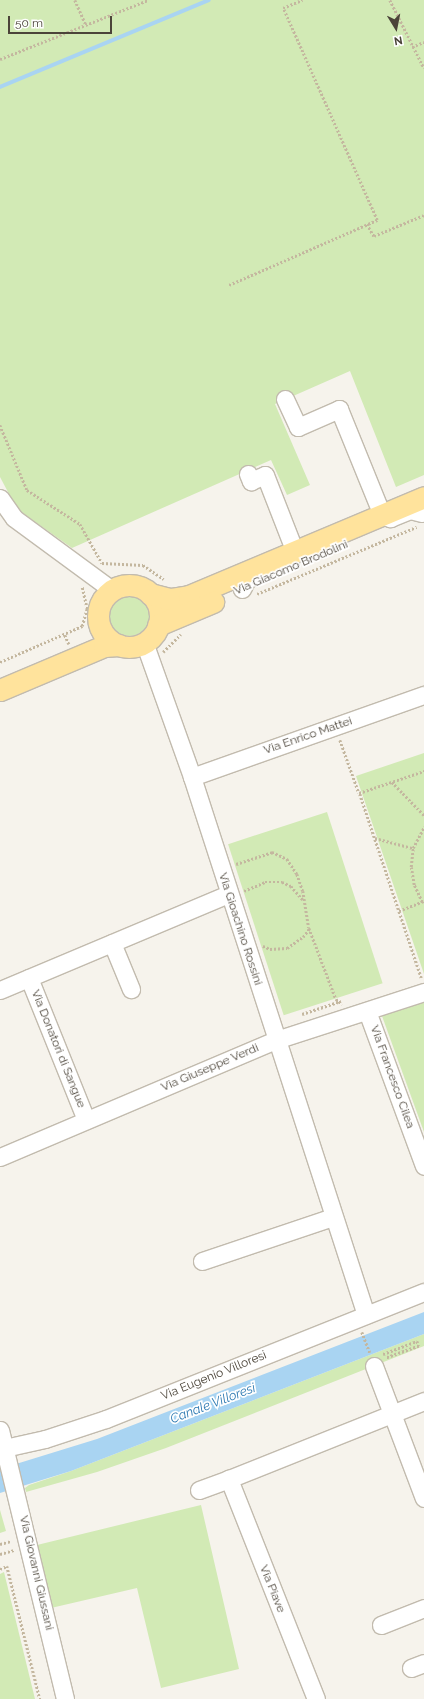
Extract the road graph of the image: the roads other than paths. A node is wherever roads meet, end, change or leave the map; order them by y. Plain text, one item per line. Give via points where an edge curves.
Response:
1 (285, 399) dead end
2 (248, 474) dead end
3 (0, 498) edge
4 (423, 507) edge
5 (382, 515) junction
6 (295, 552) junction
7 (242, 589) junction
8 (112, 590) junction
9 (150, 594) junction
10 (98, 617) junction
11 (158, 625) junction
12 (144, 642) junction
13 (119, 644) junction
14 (0, 677) edge
15 (0, 690) edge
16 (424, 695) edge
17 (192, 777) junction
18 (234, 893) junction
19 (112, 943) junction
20 (29, 978) junction
21 (424, 987) edge
22 (131, 989) dead end
23 (0, 990) edge
24 (367, 1011) junction
25 (276, 1040) junction
26 (86, 1120) junction
27 (0, 1157) edge
28 (424, 1166) edge
29 (333, 1218) junction
30 (202, 1261) dead end
31 (424, 1292) edge
32 (366, 1315) junction
33 (374, 1359) road end
34 (424, 1401) edge
35 (392, 1414) junction
36 (0, 1430) edge
37 (5, 1454) edge
38 (229, 1479) junction
39 (199, 1490) dead end
40 (424, 1498) edge
41 (424, 1608) edge
42 (381, 1625) dead end
43 (65, 1699) edge
44 (316, 1699) edge

1 - 5 street via 298,426 339,409
2 - 6 street via 251,481 264,475
3 - 8 street via 14,518 97,568
4 - 5 main road, Via Giacomo Brodolini
4 - 7 main road, Via Giacomo Brodolini
5 - 6 main road, Via Giacomo Brodolini
6 - 7 street via 288,562 247,579
6 - 9 main road, Via Giacomo Brodolini via 186,597 166,598
7 - 11 main road, Via Giacomo Brodolini
8 - 9 main road via 131,585
8 - 10 main road via 102,600
9 - 11 main road via 159,607
10 - 13 main road via 104,633
10 - 14 main road via 90,633 81,642
11 - 12 main road via 153,635
12 - 13 main road via 131,646
12 - 17 street, Via Gioachino Rossini
13 - 15 main road via 104,646
16 - 17 street, Via Enrico Mattei
17 - 18 street, Via Gioachino Rossini
18 - 19 street
18 - 25 street, Via Gioachino Rossini
19 - 20 street
19 - 22 street
20 - 23 street
20 - 26 street, Via Donatori di Sangue
21 - 24 street, Via Giuseppe Verdi
24 - 25 street, Via Giuseppe Verdi
24 - 28 street, Via Francesco Cilea
25 - 26 street, Via Giuseppe Verdi
25 - 29 street, Via Gioachino Rossini
26 - 27 street, Via Giuseppe Verdi
29 - 30 street
29 - 32 street, Via Gioachino Rossini
31 - 32 street, Via Eugenio Villoresi
32 - 37 street, Via Eugenio Villoresi via 106,1419
33 - 35 street
34 - 35 street
35 - 38 street
35 - 40 street
36 - 37 street, Via Giovanni Giussani
37 - 43 street, Via Giovanni Giussani
38 - 39 street
38 - 44 street, Via Piave
41 - 42 street

